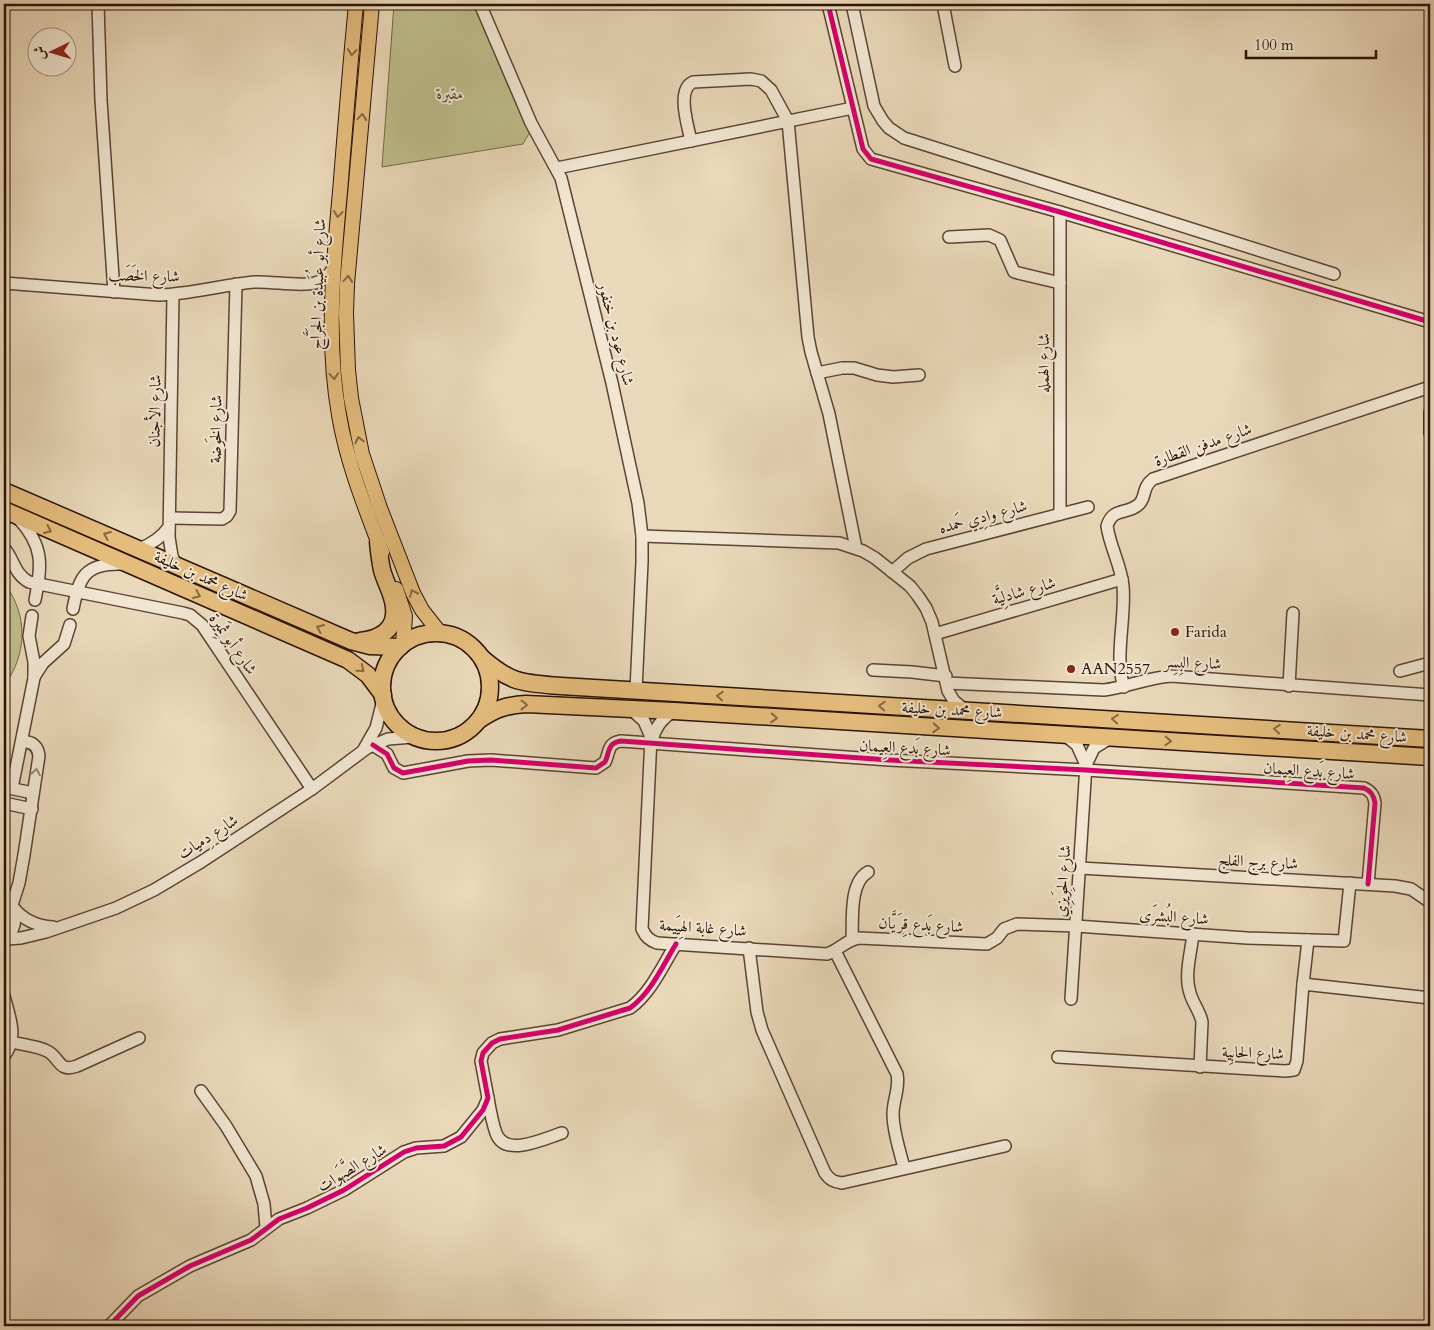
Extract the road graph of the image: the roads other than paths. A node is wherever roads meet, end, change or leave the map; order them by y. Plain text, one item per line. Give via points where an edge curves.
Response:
1 (98, 4) edge
2 (356, 4) edge
3 (372, 4) edge
4 (480, 4) edge
5 (828, 4) edge
6 (852, 4) edge
7 (943, 4) edge
8 (955, 66) dead end
9 (853, 108) junction
10 (788, 121) junction
11 (691, 141) junction
12 (557, 168) junction
13 (1060, 212) junction
14 (949, 237) dead end
15 (333, 269) junction
16 (1334, 274) dead end
17 (4, 283) edge
18 (1060, 283) junction
19 (236, 284) junction
20 (312, 284) junction
21 (114, 292) junction
22 (173, 295) junction
23 (331, 302) junction
24 (1430, 322) edge
25 (817, 373) junction
26 (919, 375) dead end
27 (1430, 387) edge
28 (1430, 412) edge
29 (1430, 433) edge
30 (4, 491) edge
31 (1088, 507) dead end
32 (9, 512) edge
33 (1060, 514) junction
34 (169, 522) junction
35 (642, 536) junction
36 (378, 542) junction
37 (4, 548) edge
38 (856, 548) junction
39 (139, 549) junction
40 (39, 556) junction
41 (126, 564) junction
42 (176, 565) junction
43 (892, 572) junction
44 (81, 579) junction
45 (1122, 579) junction
46 (38, 584) junction
47 (76, 592) junction
48 (35, 600) dead end
49 (73, 609) dead end
50 (1293, 613) dead end
51 (32, 616) dead end
52 (70, 625) dead end
53 (440, 633) junction
54 (935, 634) junction
55 (351, 641) junction
56 (31, 646) junction
57 (402, 646) junction
58 (57, 652) junction
59 (482, 658) junction
60 (1430, 663) edge
61 (873, 670) dead end
62 (1400, 671) dead end
63 (34, 678) junction
64 (946, 679) junction
65 (1289, 686) junction
66 (1124, 687) junction
67 (636, 690) junction
68 (1430, 695) edge
69 (383, 697) junction
70 (631, 709) junction
71 (929, 709) junction
72 (674, 711) junction
73 (968, 712) junction
74 (479, 720) junction
75 (413, 736) junction
76 (1066, 736) junction
77 (1110, 738) junction
78 (1430, 738) edge
79 (22, 742) junction
80 (651, 743) junction
81 (373, 745) junction
82 (361, 752) junction
83 (1430, 757) edge
84 (1086, 768) junction
85 (8, 788) edge
86 (312, 789) junction
87 (33, 793) junction
88 (4, 803) edge
89 (32, 809) junction
90 (1080, 868) junction
91 (868, 872) dead end
92 (1350, 883) junction
93 (1368, 884) junction
94 (1430, 902) edge
95 (9, 903) edge
96 (1076, 926) junction
97 (60, 927) junction
98 (1004, 929) joint
99 (1193, 934) junction
100 (852, 939) junction
101 (1308, 940) junction
102 (5, 941) edge
103 (676, 944) junction
104 (748, 948) junction
105 (834, 951) junction
106 (1303, 984) junction
107 (4, 996) edge
108 (1430, 998) edge
109 (1071, 999) dead end
110 (139, 1038) dead end
111 (12, 1042) junction
112 (4, 1056) edge
113 (1058, 1057) dead end
114 (1200, 1067) junction
115 (201, 1091) dead end
116 (488, 1098) junction
117 (562, 1133) dead end
118 (1005, 1146) dead end
119 (904, 1168) junction
120 (266, 1228) junction
121 (109, 1326) edge

1 - 21 street
2 -> 15 main road, شارع أبو عُبَيدة بن الجَرَّاح
53 -> 3 main road, شارع أبو عُبَيدة بن الجَرَّاح via 413,593 373,490 356,426 348,370 347,284
4 - 12 street, شارع عود بن خنفور via 531,123
5 - 9 street
6 - 16 street via 874,106 889,128 904,138
7 - 8 street
9 - 10 street
9 - 13 street via 863,149 871,159
10 - 11 street
10 - 11 street via 771,90 761,81 693,82 684,91
10 - 25 street via 808,336
11 - 12 street
12 - 35 street, شارع عود بن خنفور via 612,383
13 - 18 street, شارع الهمله
13 - 24 street
14 - 18 street via 989,235 1000,240 1014,272
15 - 20 street via 324,279
15 - 23 main road, شارع أبو عُبَيدة بن الجَرَّاح
17 - 21 street, شارع الخَصَب
18 - 33 street, شارع الهمله
19 - 20 street, شارع الخَصَب
19 - 22 street, شارع الخَصَب
19 - 34 street, شارع الخَوضة via 230,511 222,519
20 - 23 street
21 - 22 street, شارع الخَصَب
22 - 34 street, شارع الأجنان
23 -> 36 main road, شارع أبو عُبَيدة بن الجَرَّاح via 334,375 342,434 359,494
25 - 26 street via 854,368 893,377
25 - 38 street via 831,422
27 - 45 street, شارع مدفن القطارة via 1154,478 1148,482 1139,505 1113,515 1107,526
28 - 29 street
39 -> 30 highway, شارع محمد بن خليفة
31 - 33 street, شارع وادِي حَمده
32 - 40 street via 30,532
32 -> 41 highway, شارع محمد بن خليفة
33 - 43 street, شارع وادِي حَمده via 926,549 908,558
34 - 39 street via 165,533
34 - 42 street, شارع الأجنان via 169,546
35 - 38 street via 827,542
35 - 67 street, شارع عود بن خنفور
36 - 55 highway via 382,569 394,606 393,620 380,637
36 - 57 main road, شارع أبو عُبَيدة بن الجَرَّاح via 405,616
37 - 46 street, شارع أبو ثِمَيرة via 17,573
38 - 43 street
39 - 42 highway, شارع محمد بن خليفة
40 - 44 street via 46,572 58,584 66,586
40 - 46 street
41 - 44 street via 104,565
41 -> 69 highway, شارع محمد بن خليفة via 348,660 368,675
55 -> 42 highway, شارع محمد بن خليفة
43 - 54 street via 910,586 926,608
44 - 47 street
45 - 54 street, شارع شادلِيَّة
45 - 66 street, شارع مدفن القطارة via 1120,670
46 - 47 street, شارع أبو ثِمَيرة
46 - 48 street
47 - 49 street
47 - 86 street, شارع أبو ثِمَيرة via 183,613 197,619
50 - 65 street
51 - 56 street
52 - 58 street via 67,639
53 - 57 highway via 414,638
53 - 59 highway via 464,641
54 - 64 street
55 - 57 highway, شارع محمد بن خليفة via 370,646
56 - 58 street via 43,653
56 - 63 street
57 - 69 highway via 385,669
58 - 63 street via 43,663
59 - 67 highway, شارع محمد بن خليفة via 499,673 520,682
59 - 74 highway via 490,690 487,706
60 - 62 street
61 - 64 street, شارع البِسِر via 920,673
63 - 79 street
64 - 66 street, شارع البِسِر via 1104,690
64 - 71 street via 946,696
64 - 73 street via 954,701
65 - 66 street, شارع البِسِر via 1171,676 1145,679
65 - 68 street, شارع البِسِر
71 -> 67 highway, شارع محمد بن خليفة
69 - 75 highway via 389,715
69 - 82 street, شارع دِميات via 376,728
70 - 72 highway, شارع محمد بن خليفة
74 -> 70 highway, شارع محمد بن خليفة via 499,708 512,705
70 - 80 street, شارع غابة الهِيَيمة via 647,726
71 - 73 highway, شارع محمد بن خليفة
72 -> 76 highway, شارع محمد بن خليفة
72 - 80 street, شارع غابة الهِيَيمة via 658,724
78 -> 73 highway, شارع محمد بن خليفة
74 - 75 highway via 466,733 449,740 430,742
75 - 81 street, شارع دِميات via 388,739
76 - 77 highway, شارع محمد بن خليفة
76 - 84 street via 1077,745
77 -> 83 highway, شارع محمد بن خليفة
77 - 84 street, شارع الحِوَيزِي via 1094,748
79 - 85 street
87 -> 79 street via 39,752 30,742
80 - 81 street, شارع بَدع العِيمان via 612,743 605,762 596,768 491,760 406,773 392,766 387,754
80 - 84 street, شارع بَدع العِيمان via 889,760
80 - 103 street, شارع غابة الهِيَيمة via 642,930 650,940
81 - 82 street, شارع دِميات
82 - 86 street, شارع دِميات
84 - 90 street, شارع الحِوَيزِي
84 - 93 street, شارع بَدع العِيمان via 1364,788 1374,796 1375,803
85 - 87 street
86 - 97 street, شارع دِميات via 154,890 116,908
87 - 89 street
88 - 89 street
89 - 95 street via 19,883
90 - 92 street, شارع برج الفلج
90 - 96 street, شارع الحِوَيزِي
91 - 100 street via 856,886
92 - 93 street, شارع برج الفلج
92 - 101 street, شارع البُشرَى via 1344,941
93 - 94 street, شارع برج الفلج via 1411,889
95 - 97 street, شارع دِميات via 18,914 33,923
95 - 102 street via 15,924
96 - 98 street, شارع البُشرَى via 1017,924
96 - 99 street, شارع البُشرَى
96 - 109 street, شارع الحِوَيزِي
97 - 102 street, شارع دِميات
98 - 100 street, شارع بَدع قِرَيَّان via 993,942 981,945
99 - 101 street, شارع البُشرَى
99 - 114 street via 1188,987 1201,1015
100 - 105 street
101 - 106 street
103 - 104 street, شارع غابة الهِيَيمة
103 - 116 street via 647,990 630,1008 558,1030 500,1039 488,1046 481,1061
104 - 105 street, شارع غابة الهِيَيمة via 827,954
104 - 119 street via 762,1030 825,1174 829,1179 842,1183
105 - 119 street via 896,1074 898,1089 893,1119
106 - 108 street
106 - 114 street, شارع الحابِية via 1298,1060 1294,1070
107 - 111 street via 13,1032
110 - 111 street via 68,1068 46,1050
111 - 112 street
113 - 114 street, شارع الحابِية
115 - 120 street via 256,1176 264,1204
116 - 117 street via 496,1135 506,1144 518,1146
116 - 120 street, شارع الصَّهَوات via 471,1126 456,1140 444,1146 404,1152 344,1190
118 - 119 street
120 - 121 street, شارع الصَّهَوات via 252,1240 206,1258 145,1291

